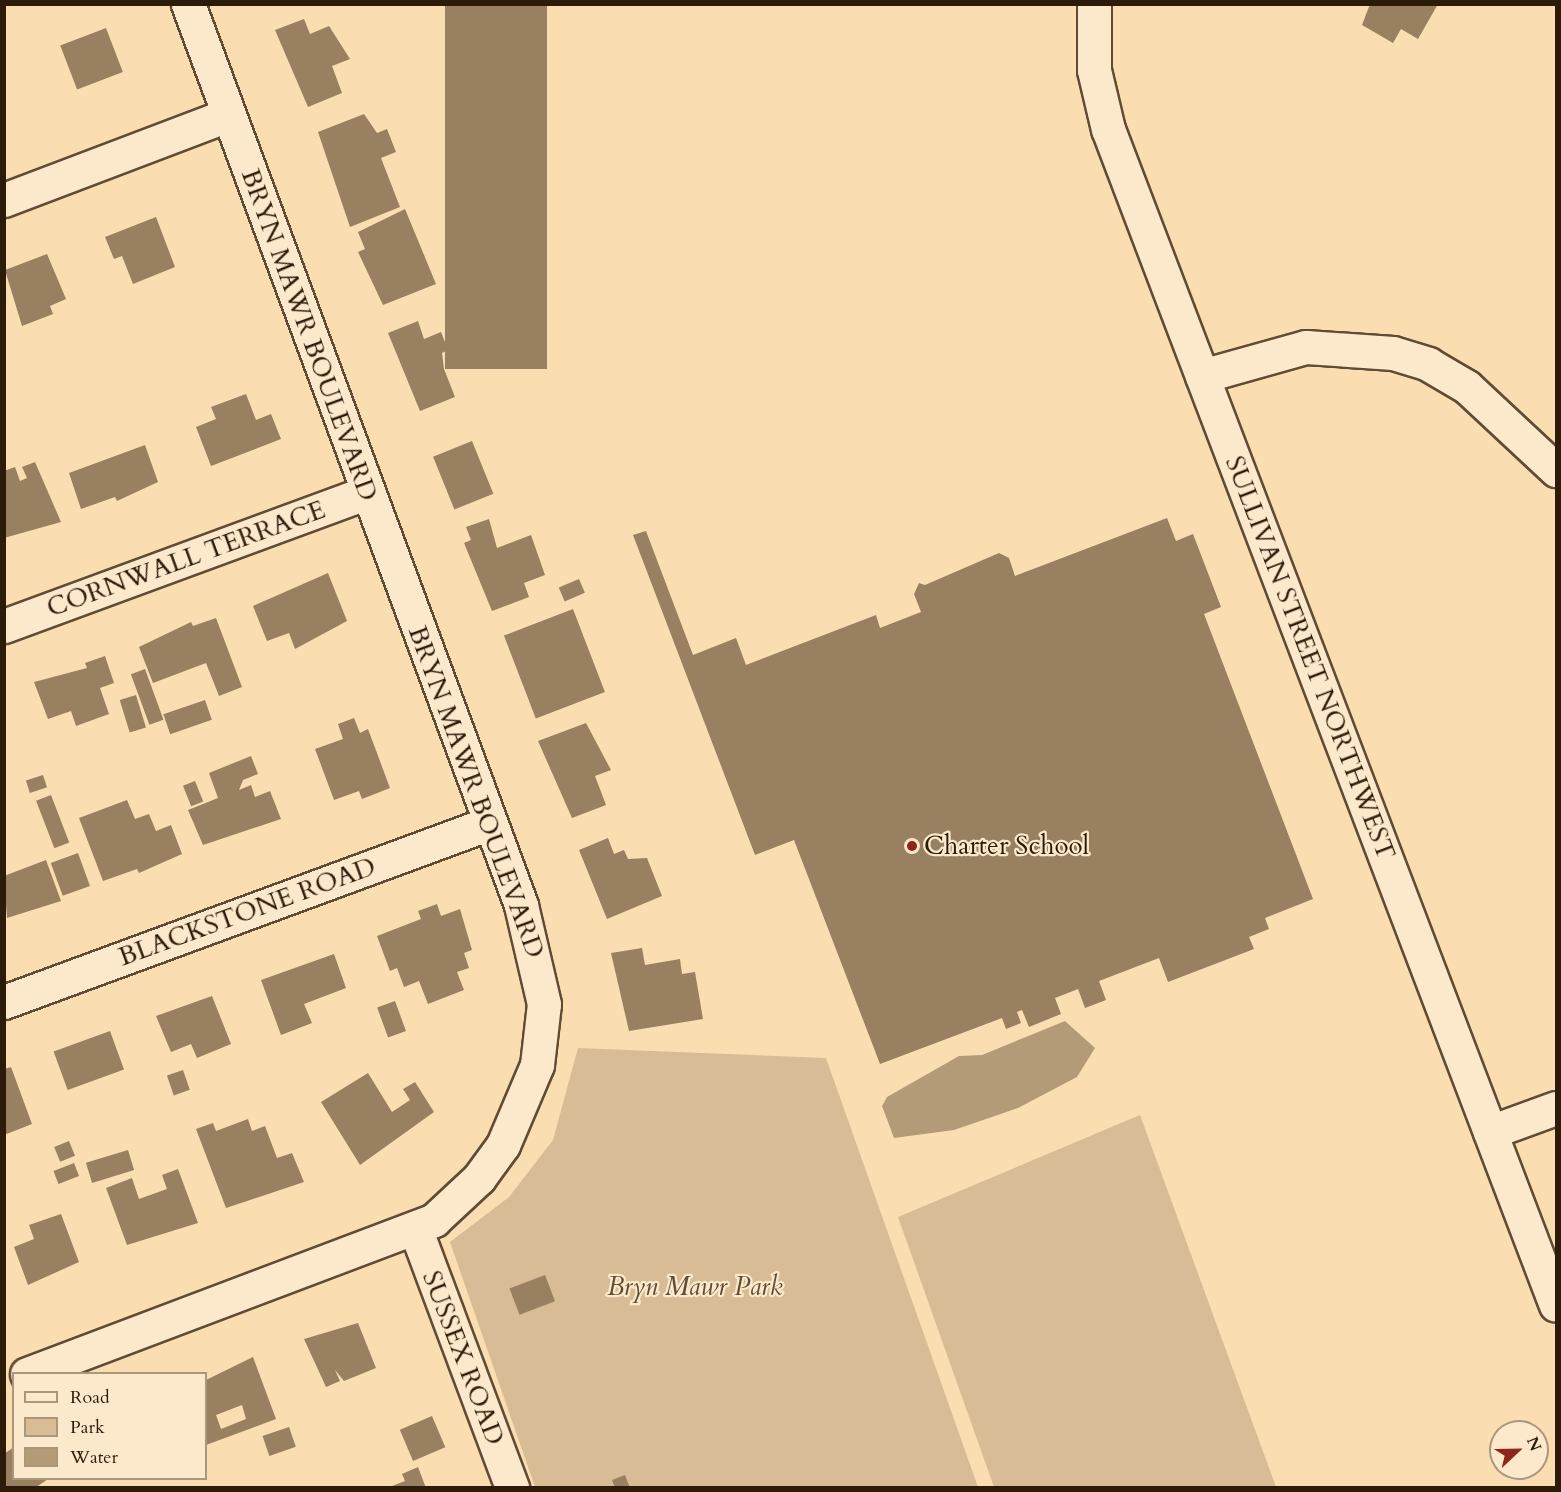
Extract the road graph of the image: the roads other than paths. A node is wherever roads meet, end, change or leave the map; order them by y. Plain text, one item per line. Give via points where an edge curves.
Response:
1 (188, 4) edge
2 (1094, 4) edge
3 (228, 115) junction
4 (4, 200) edge
5 (1202, 376) junction
6 (1557, 470) edge
7 (368, 492) junction
8 (4, 626) edge
9 (490, 823) junction
10 (4, 1002) edge
11 (1557, 1108) edge
12 (1490, 1132) junction
13 (415, 1228) junction
14 (1557, 1305) edge
15 (32, 1372) edge
16 (512, 1488) edge

1 - 3 street, BRYN MAWR BOULEVARD
2 - 5 street, SULLIVAN STREET NORTHWEST via 1094,70 1108,129
3 - 4 street
3 - 7 street, BRYN MAWR BOULEVARD
5 - 6 street via 1306,347 1393,352 1428,364 1467,387
5 - 12 street, SULLIVAN STREET NORTHWEST
7 - 8 street, CORNWALL TERRACE
7 - 9 street, BRYN MAWR BOULEVARD
9 - 10 street, BLACKSTONE ROAD
9 - 13 street, BRYN MAWR BOULEVARD via 541,977 537,1065 520,1116 479,1178 434,1220
11 - 12 street
12 - 14 street, SULLIVAN STREET NORTHWEST
13 - 15 street, BRYN MAWR BOULEVARD
13 - 16 street, SUSSEX ROAD

